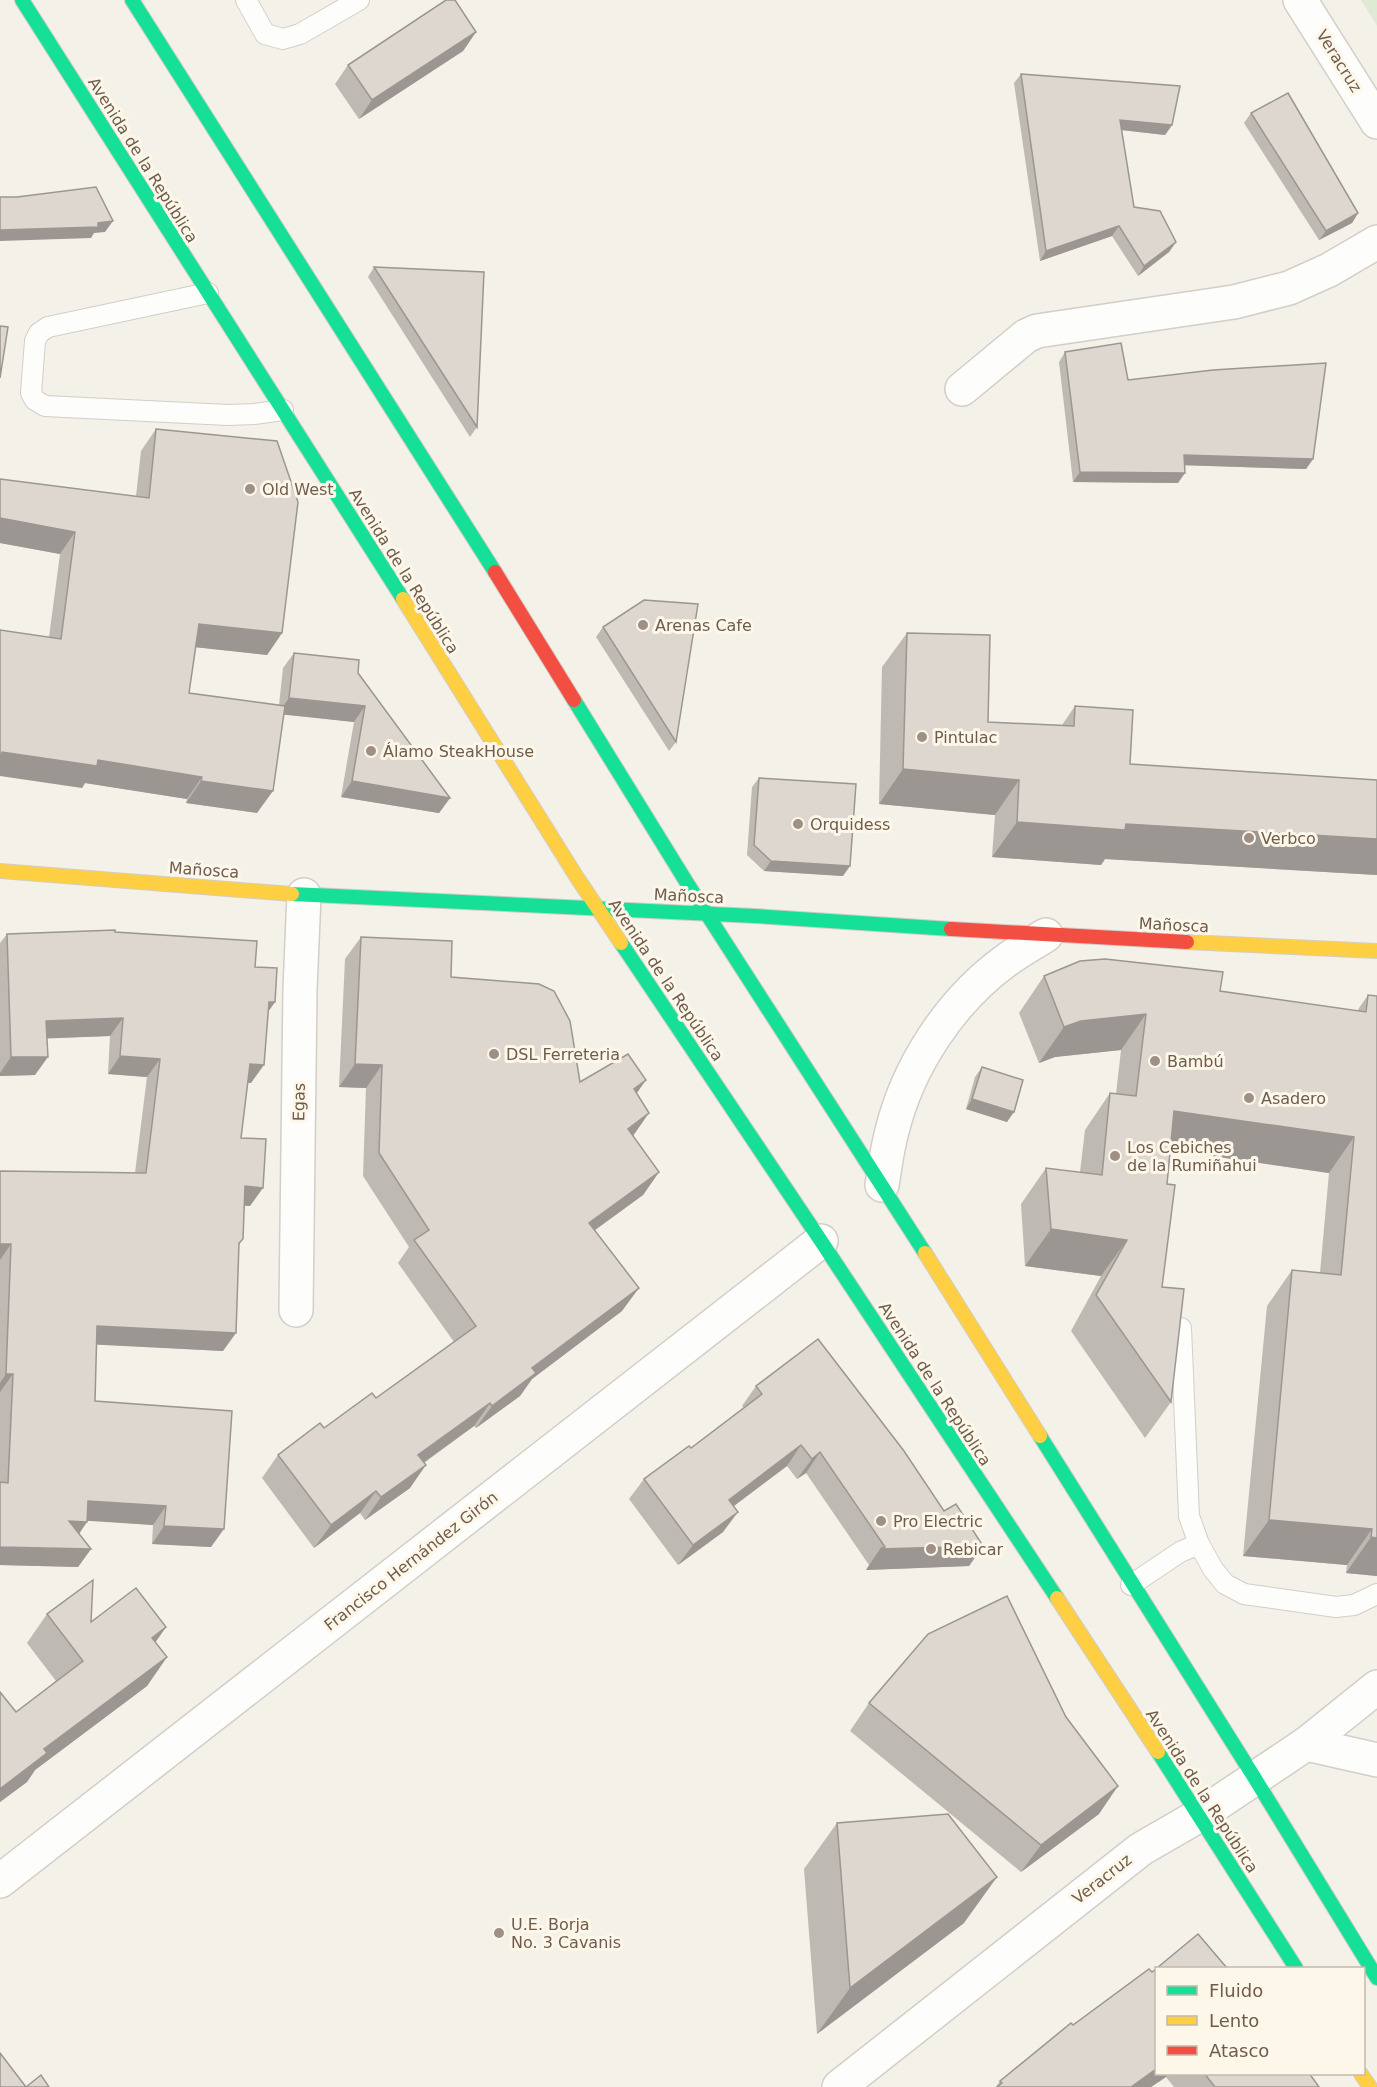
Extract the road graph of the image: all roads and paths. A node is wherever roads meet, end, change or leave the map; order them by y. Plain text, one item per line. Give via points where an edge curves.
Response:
1 (22, 0) edge
2 (132, 0) edge
3 (246, 0) edge
4 (359, 0) edge
5 (1300, 0) edge
6 (1377, 122) edge
7 (1377, 242) edge
8 (208, 293) junction
9 (962, 389) dead end
10 (283, 410) junction
11 (0, 871) edge
12 (304, 895) junction
13 (598, 908) junction
14 (708, 914) junction
15 (1046, 935) junction
16 (1377, 951) edge
17 (882, 1185) junction
18 (821, 1241) junction
19 (296, 1310) dead end
20 (1181, 1328) edge
21 (1199, 1544) junction
22 (1131, 1585) junction
23 (1377, 1594) edge
24 (1377, 1687) edge
25 (1306, 1744) junction
26 (1377, 1760) edge
27 (1254, 1777) junction
28 (1200, 1815) junction
29 (0, 1881) edge
30 (1295, 1967) edge
31 (1377, 1978) edge
32 (839, 2087) edge

1 - 8 main road, Avenida de la República
2 - 14 main road
3 - 4 lane via 265,34 283,39 300,34
5 - 6 street, Veracruz
7 - 9 street via 1289,288 1234,303 1037,331
8 - 10 main road, Avenida de la República
8 - 10 lane via 48,327 34,342 31,393 35,400 45,406 228,415
10 - 13 main road, Avenida de la República
11 - 12 main road, Mañosca
12 - 13 main road, Mañosca
12 - 19 street, Egas
13 - 14 main road, Mañosca
13 - 18 main road, Avenida de la República
14 - 15 main road, Mañosca
14 - 17 main road
15 - 16 main road, Mañosca
15 - 17 street via 1003,963 980,984 934,1038 909,1082 892,1131
17 - 22 main road
18 - 28 main road, Avenida de la República
18 - 29 street, Francisco Hernández Girón
20 - 21 lane via 1189,1516
21 - 22 lane
21 - 23 lane via 1225,1584 1244,1594 1336,1607 1354,1605
22 - 27 main road
24 - 25 street, Veracruz
25 - 26 street
25 - 27 street, Veracruz
27 - 28 street, Veracruz
27 - 31 main road
28 - 30 main road, Avenida de la República
28 - 32 street, Veracruz via 1141,1849

